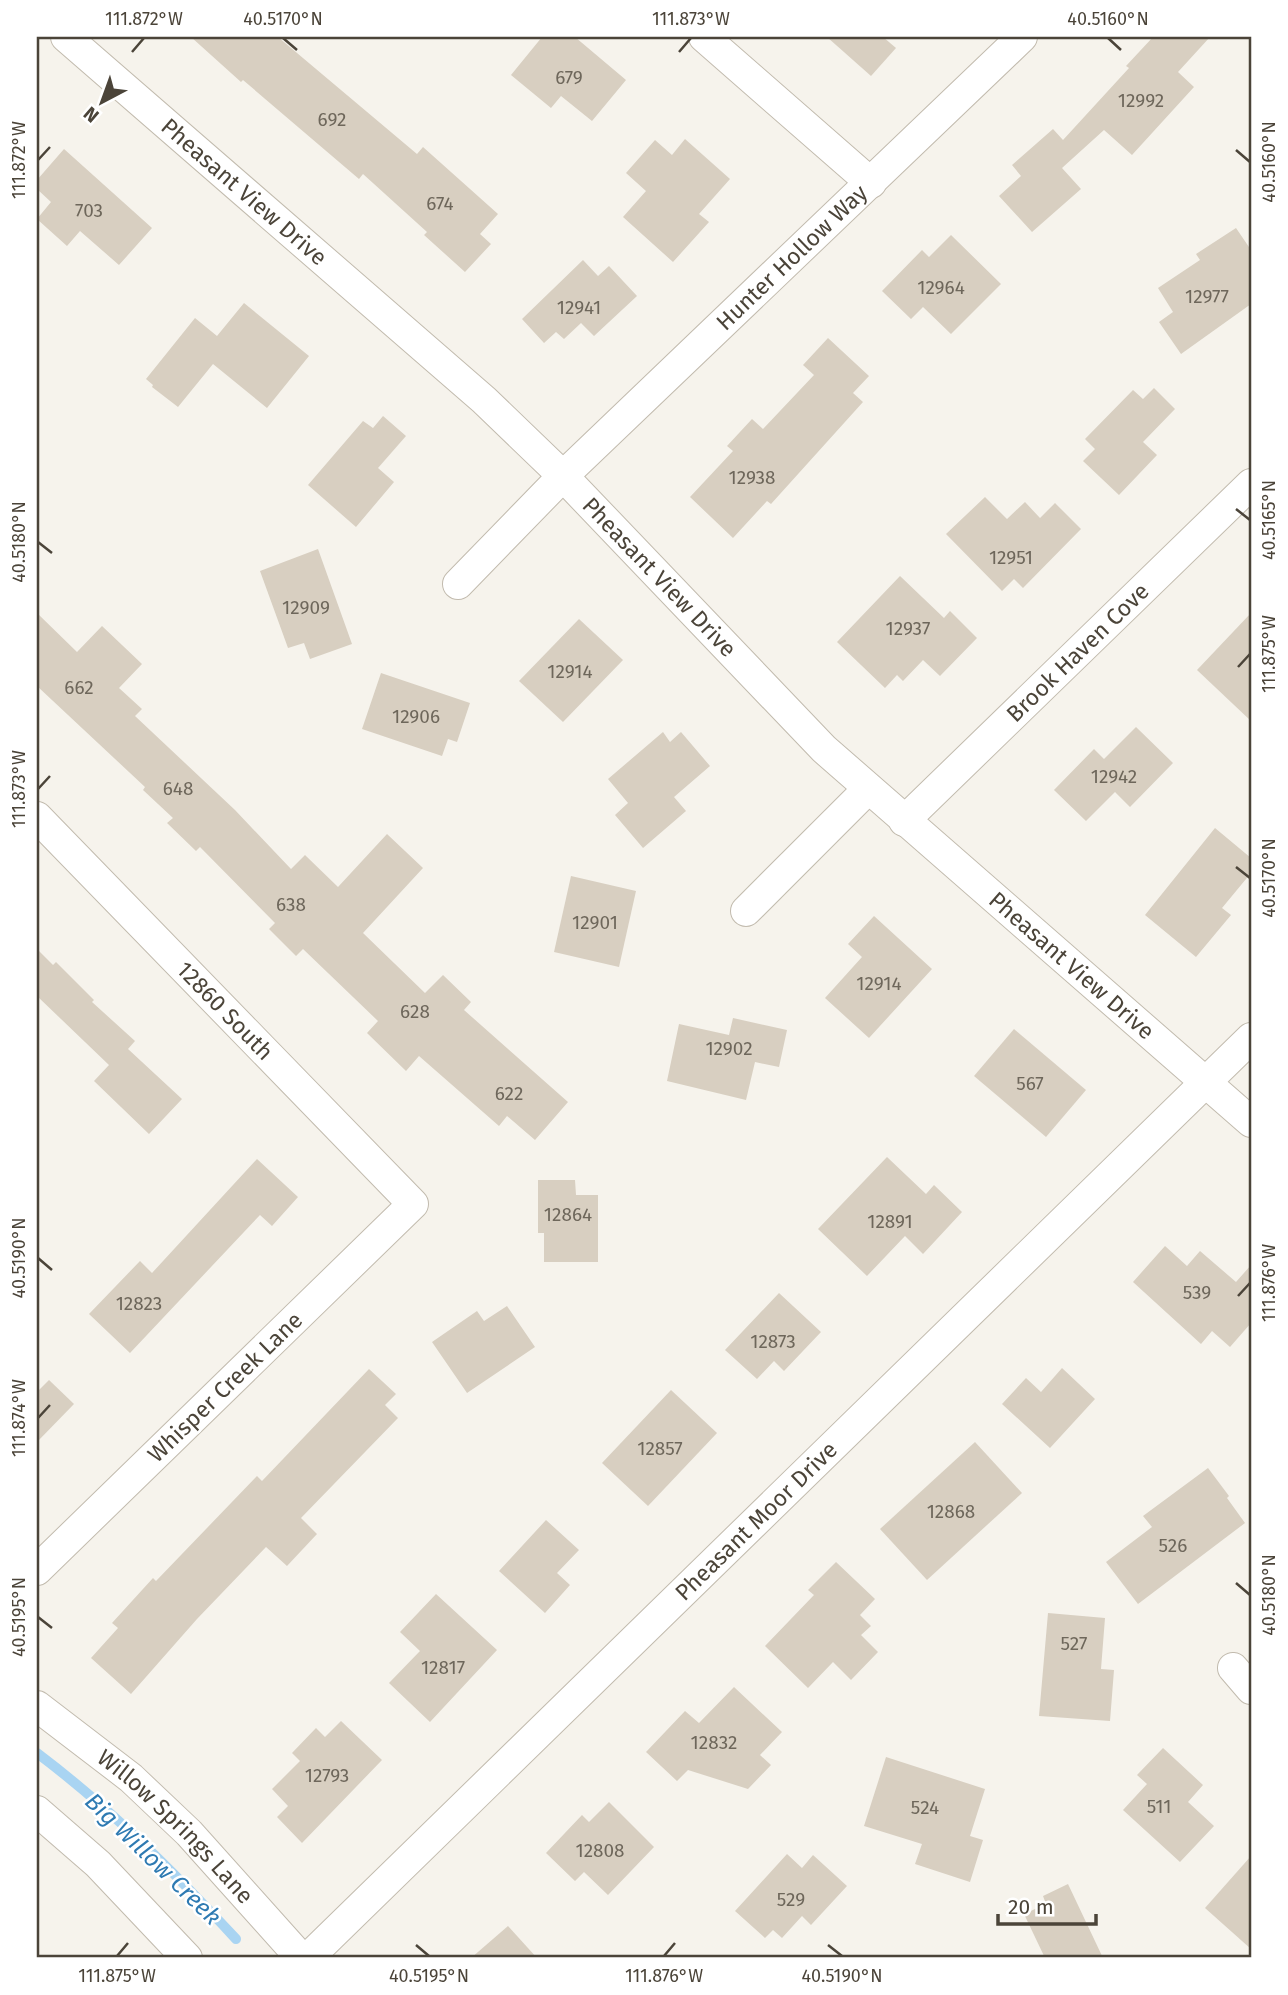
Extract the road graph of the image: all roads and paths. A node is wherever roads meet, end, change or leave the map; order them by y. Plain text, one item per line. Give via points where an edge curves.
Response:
1 (66, 37) edge
2 (704, 37) edge
3 (1022, 37) edge
4 (871, 183) junction
5 (563, 476) junction
6 (1251, 484) edge
7 (458, 584) dead end
8 (868, 789) junction
9 (37, 817) edge
10 (904, 821) junction
11 (746, 911) dead end
12 (1251, 1038) edge
13 (1206, 1083) junction
14 (1251, 1122) edge
15 (413, 1204) joint
16 (37, 1570) edge
17 (37, 1706) edge
18 (37, 1811) edge
19 (187, 1958) edge
20 (301, 1958) edge
21 (309, 1958) edge

1 - 5 street, Pheasant View Drive via 436,356
2 - 4 street
3 - 4 street, Hunter Hollow Way
4 - 5 street, Hunter Hollow Way
5 - 7 street, Hunter Hollow Way
5 - 8 street, Pheasant View Drive via 808,733
6 - 10 street, Brook Haven Cove
8 - 10 street, Pheasant View Drive
8 - 11 street
9 - 15 street, 12860 South
10 - 13 street, Pheasant View Drive
12 - 13 street, Pheasant Moor Drive
13 - 14 street, Pheasant View Drive
13 - 21 street, Pheasant Moor Drive
15 - 16 street, Whisper Creek Lane
17 - 20 street, Willow Springs Lane via 131,1778 189,1833
18 - 19 street via 97,1864

